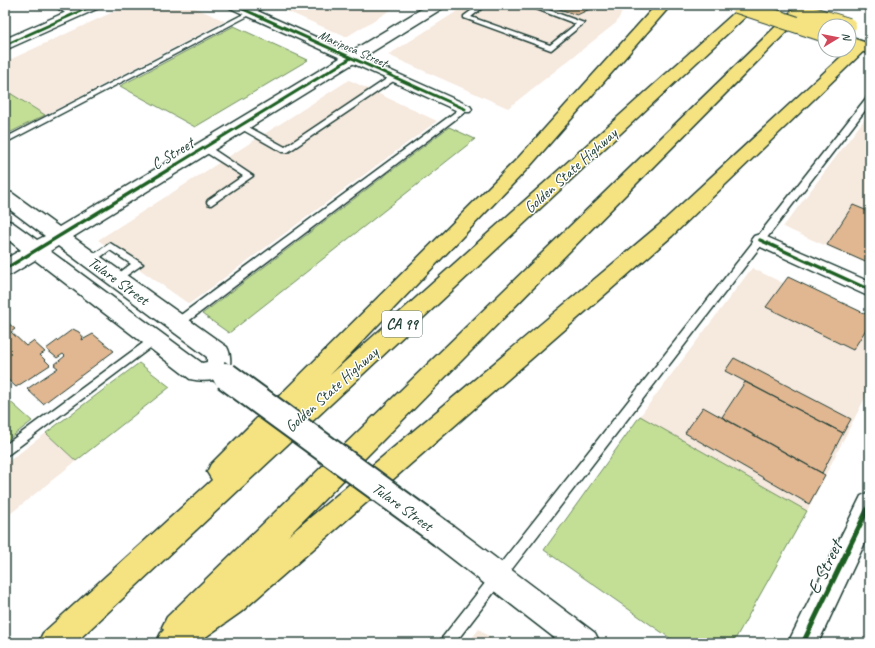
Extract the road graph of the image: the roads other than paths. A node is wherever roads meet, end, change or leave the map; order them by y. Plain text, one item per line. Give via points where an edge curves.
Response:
1 (56, 5) edge
2 (94, 5) edge
3 (234, 5) edge
4 (266, 5) edge
5 (438, 5) edge
6 (469, 5) edge
7 (529, 5) edge
8 (664, 5) edge
9 (737, 5) edge
10 (751, 5) edge
11 (780, 5) edge
12 (806, 5) edge
13 (480, 6) edge
14 (251, 13) junction
15 (72, 15) junction
16 (817, 31) edge
17 (858, 36) edge
18 (5, 45) edge
19 (351, 58) junction
20 (394, 78) junction
21 (870, 99) edge
22 (465, 109) joint
23 (240, 126) junction
24 (5, 141) edge
25 (205, 148) junction
26 (5, 197) edge
27 (211, 202) dead end
28 (5, 228) edge
29 (59, 236) junction
30 (760, 240) junction
31 (35, 250) junction
32 (5, 269) edge
33 (870, 290) edge
34 (178, 323) junction
35 (154, 339) junction
36 (218, 371) junction
37 (5, 451) edge
38 (870, 504) edge
39 (497, 578) junction
40 (53, 643) edge
41 (160, 643) edge
42 (171, 643) edge
43 (447, 643) edge
44 (585, 643) edge
45 (803, 643) edge

1 - 15 lane
2 - 15 main road
3 - 14 street, Mariposa Street
4 - 14 lane
5 - 19 main road, C Street
6 - 13 lane
7 - 13 lane via 581,23 551,48 466,17
8 - 40 main road via 525,161
9 - 16 main road, bridge
10 - 40 main road, Golden State Highway / CA 99
11 - 17 main road, bridge
12 - 41 main road
14 - 19 street, Mariposa Street
14 - 24 lane
15 - 18 main road
17 - 42 main road via 665,231 231,602
19 - 20 street, Mariposa Street
19 - 23 main road, C Street
20 - 22 street, Mariposa Street
20 - 23 lane via 285,150
21 - 30 lane
22 - 34 lane
23 - 25 main road, C Street
25 - 27 lane via 249,176
25 - 29 main road, C Street
26 - 29 main road, Tulare Street
28 - 31 main road, Tulare Street
29 - 31 main road, C Street
29 - 34 main road, Tulare Street
30 - 33 street
30 - 39 lane
31 - 32 main road, C Street
31 - 35 main road, Tulare Street
34 - 36 main road, Tulare Street via 219,353
35 - 36 main road, Tulare Street via 198,372
35 - 37 lane
36 - 39 main road, Tulare Street, bridge via 442,534
38 - 45 main road, E Street
39 - 43 lane
39 - 44 main road, Tulare Street

